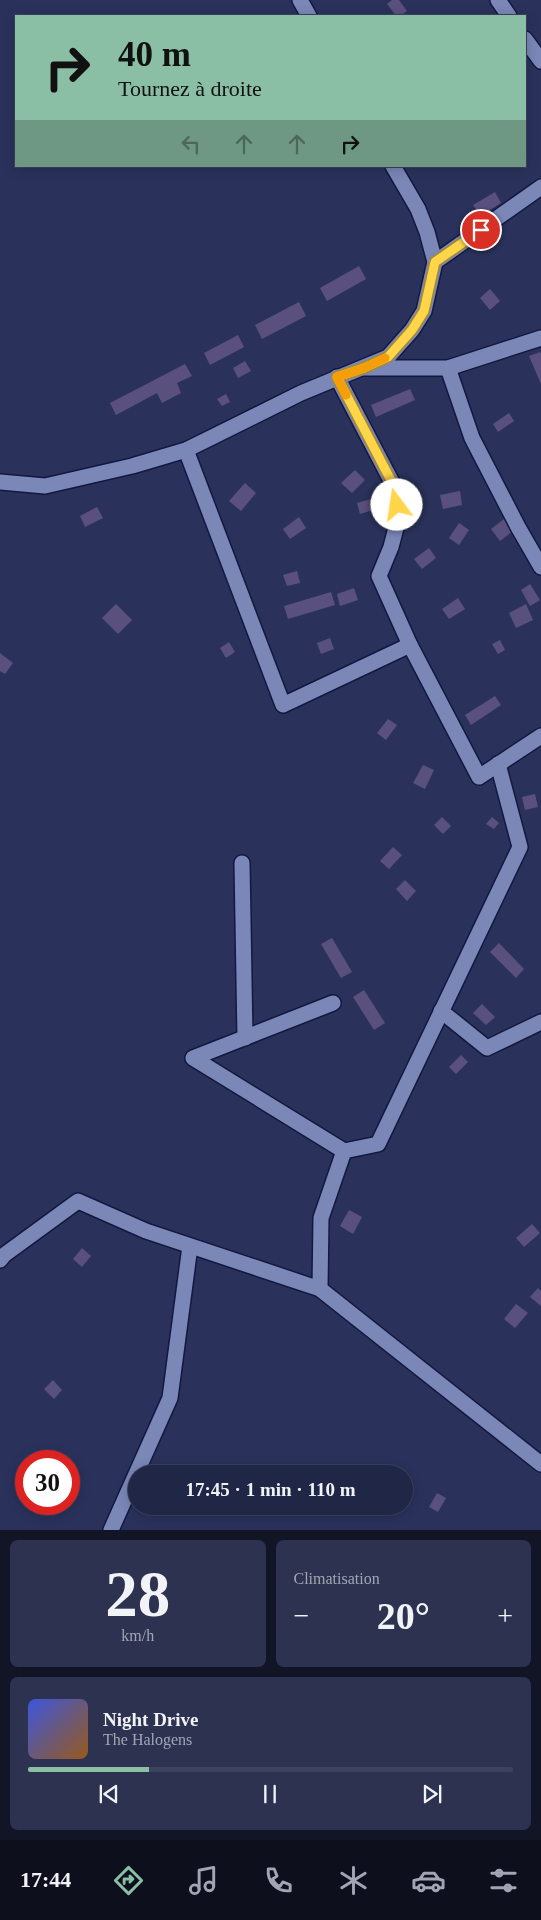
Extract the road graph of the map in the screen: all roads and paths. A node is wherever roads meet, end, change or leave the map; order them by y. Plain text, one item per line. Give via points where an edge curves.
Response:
1 (300, 0) edge
2 (498, 0) edge
3 (308, 15) edge
4 (508, 15) edge
5 (526, 39) edge
6 (541, 61) edge
7 (394, 167) edge
8 (541, 187) edge
9 (435, 262) junction
10 (541, 338) edge
11 (364, 368) junction
12 (448, 368) junction
13 (337, 377) junction
14 (186, 450) junction
15 (0, 482) edge
16 (541, 567) edge
17 (410, 645) junction
18 (541, 736) edge
19 (498, 764) junction
20 (242, 862) dead end
21 (333, 1003) dead end
22 (441, 1011) junction
23 (541, 1022) edge
24 (245, 1038) junction
25 (344, 1151) junction
26 (190, 1246) junction
27 (0, 1260) edge
28 (320, 1289) junction
29 (541, 1464) edge
30 (112, 1530) edge

1 - 3 street
2 - 4 street
5 - 6 street
7 - 9 street via 418,209
8 - 9 street
9 - 11 street via 424,311 412,330 388,357
10 - 12 street
11 - 12 street
11 - 13 street
12 - 16 street via 472,438
13 - 14 street
13 - 17 street via 396,490 398,520 379,576
14 - 15 street via 45,486
14 - 17 street via 282,705
17 - 19 street via 479,777
18 - 19 street
19 - 22 street via 520,847
20 - 24 street
21 - 24 street
22 - 23 street via 487,1048
22 - 25 street via 378,1144
24 - 25 street via 194,1058
25 - 28 street via 321,1218
26 - 27 street via 78,1201
26 - 28 street
26 - 30 street via 170,1398
28 - 29 street

